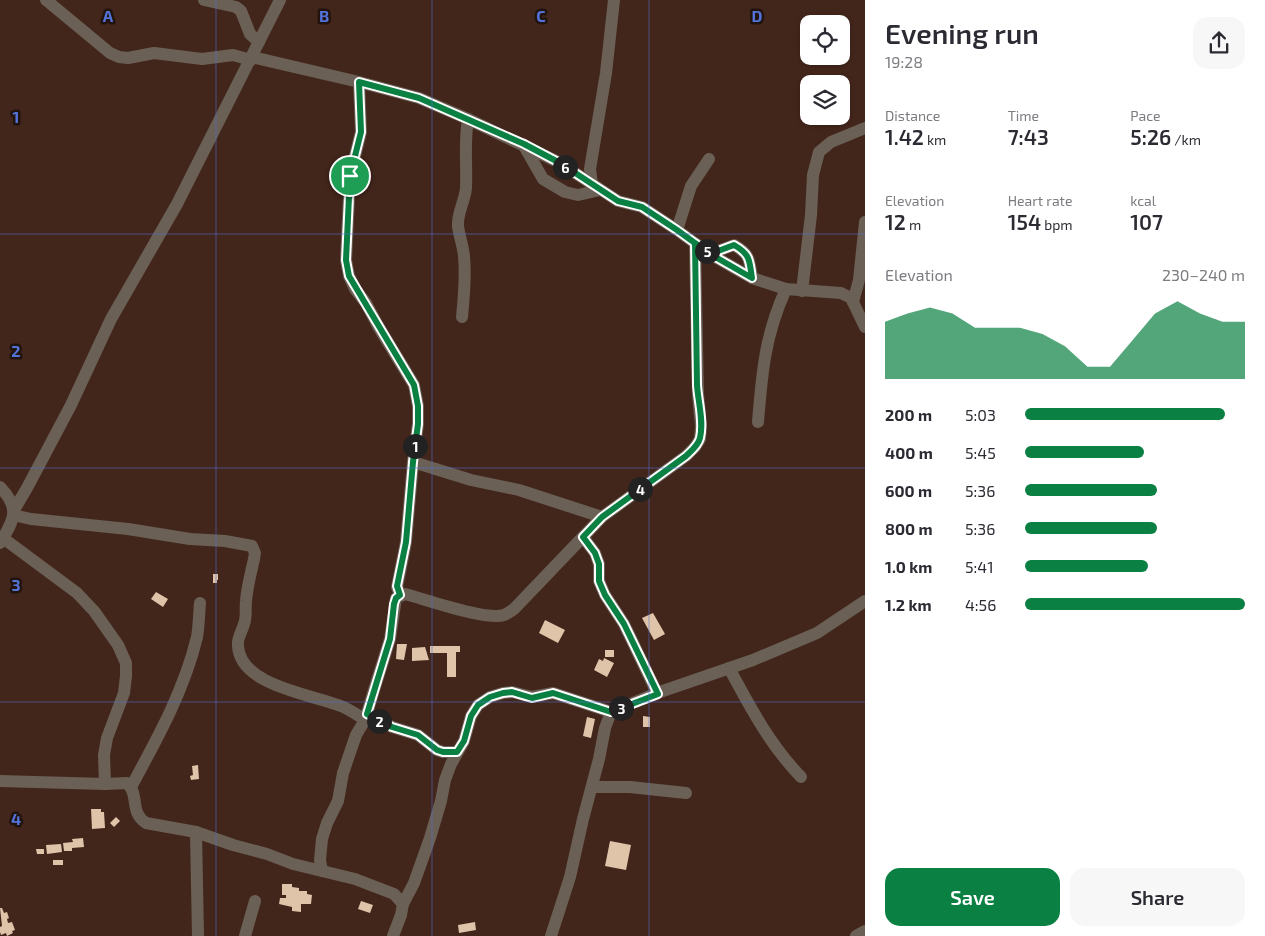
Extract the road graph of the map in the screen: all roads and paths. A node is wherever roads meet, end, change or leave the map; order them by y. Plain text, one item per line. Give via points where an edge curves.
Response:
1 (46, 0) edge
2 (204, 0) edge
3 (242, 0) edge
4 (280, 0) edge
5 (614, 0) edge
6 (245, 19) junction
7 (258, 42) junction
8 (251, 58) junction
9 (359, 82) junction
10 (468, 119) junction
11 (865, 128) edge
12 (524, 144) junction
13 (709, 159) dead end
14 (596, 187) junction
15 (865, 222) edge
16 (677, 230) junction
17 (695, 243) junction
18 (710, 254) junction
19 (752, 278) junction
20 (786, 289) junction
21 (802, 291) junction
22 (854, 302) junction
23 (462, 317) dead end
24 (865, 327) edge
25 (758, 422) dead end
26 (413, 462) junction
27 (0, 487) edge
28 (14, 512) junction
29 (602, 517) junction
30 (583, 537) junction
31 (2, 541) edge
32 (400, 595) junction
33 (865, 601) edge
34 (200, 603) dead end
35 (729, 668) junction
36 (658, 694) junction
37 (611, 712) junction
38 (366, 717) junction
39 (457, 752) junction
40 (801, 777) dead end
41 (0, 781) edge
42 (105, 784) junction
43 (131, 787) junction
44 (592, 787) junction
45 (686, 793) dead end
46 (196, 832) junction
47 (322, 871) junction
48 (255, 901) dead end
49 (403, 904) junction
50 (865, 931) edge
51 (198, 936) edge
52 (245, 936) edge
53 (393, 936) edge
54 (551, 936) edge
55 (856, 936) edge

1 - 8 street via 119,57 154,54 202,59 233,55
2 - 6 street via 236,7
3 - 6 street
4 - 7 street
5 - 14 street via 590,169
6 - 7 street via 250,34
7 - 8 street
8 - 9 street
8 - 28 street via 177,204 111,319 71,405
9 - 10 street via 419,98
9 - 26 street via 361,132 350,176 346,260 356,289 414,385 418,424
10 - 12 street
10 - 23 street via 466,190 458,227 462,239 465,285
11 - 21 street via 831,142 819,152 813,175
12 - 14 street
12 - 14 street via 543,179 565,192 578,195
13 - 16 street via 692,186
14 - 16 street via 618,201 642,207
15 - 22 street
16 - 17 street
17 - 18 street
17 - 29 street via 700,439 686,456
18 - 19 street
18 - 19 street via 734,245 749,259
19 - 20 street
20 - 21 street
20 - 25 street via 767,342
21 - 22 street via 842,293
22 - 24 street
26 - 29 street via 471,480 519,490
26 - 32 street via 406,542 397,586
27 - 28 street via 9,496
28 - 31 street
28 - 38 street via 31,519 252,546 255,553 244,625 239,633 240,657 248,669 271,683
29 - 30 street
30 - 32 street via 514,609 504,615 485,615
30 - 36 street via 595,553 599,581 605,595 624,624
31 - 42 street via 77,593 118,645 126,663 124,693 104,755
32 - 38 street via 394,604 390,639
33 - 35 street via 817,633
34 - 43 street via 197,636 178,696
35 - 36 street
35 - 40 street via 766,734
36 - 37 street
37 - 39 street via 553,693 532,698 512,692 503,693 478,705
37 - 44 street
38 - 39 street via 418,735 437,750
38 - 47 street via 356,735 343,773 338,801 327,824 320,850
39 - 49 street via 445,780 430,838
41 - 42 street
42 - 43 street via 127,783
43 - 46 street via 136,814 146,824
44 - 45 street
44 - 54 street via 570,877
46 - 47 street
46 - 51 street
47 - 49 street via 380,888 394,894
48 - 52 street
49 - 53 street
50 - 55 street

